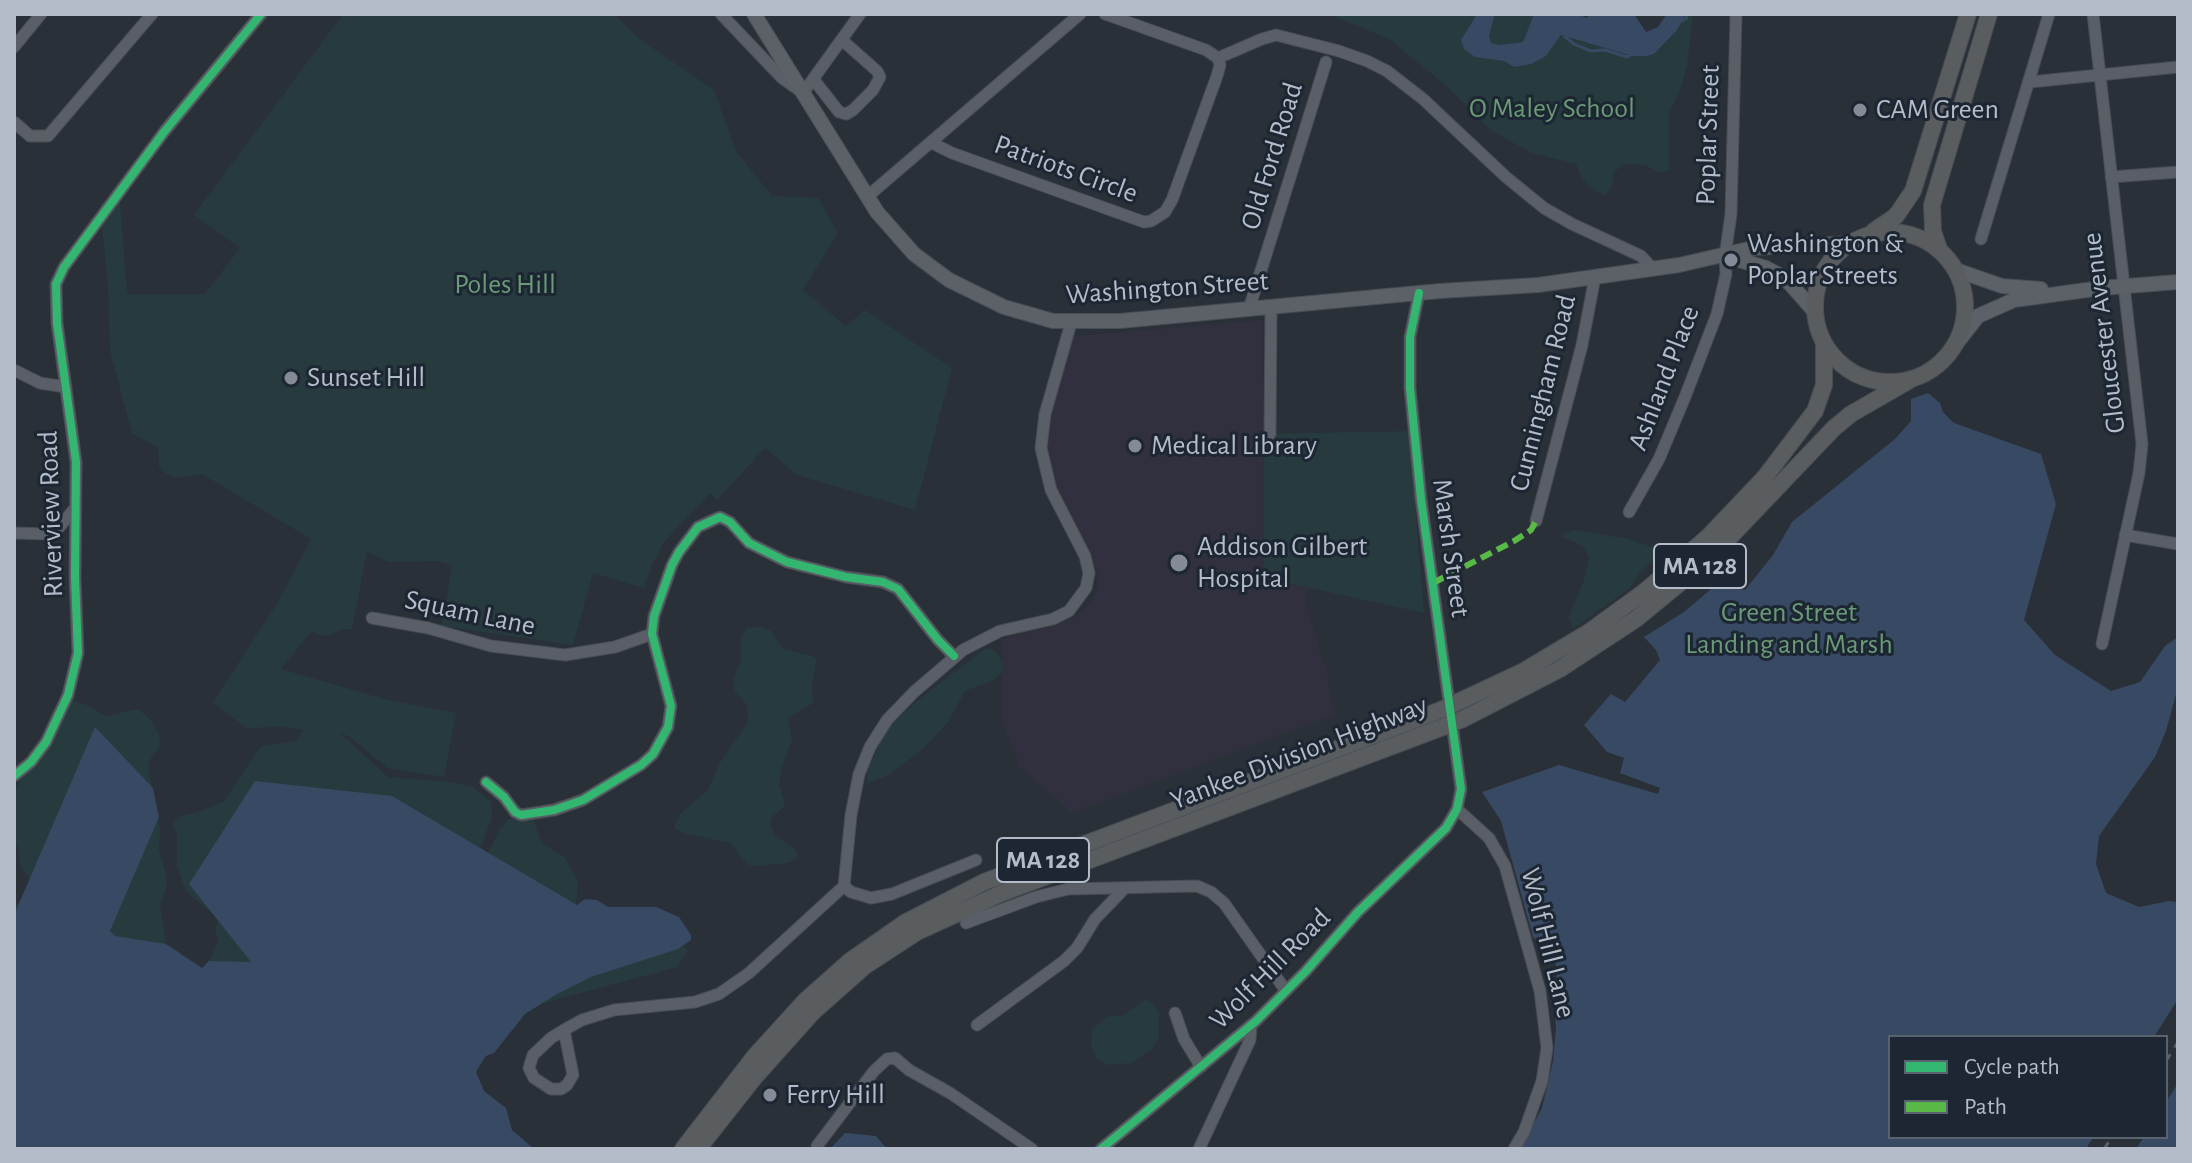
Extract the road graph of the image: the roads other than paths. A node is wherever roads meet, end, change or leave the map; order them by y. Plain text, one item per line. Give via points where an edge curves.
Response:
1 (41, 14) edge
2 (152, 14) edge
3 (261, 14) edge
4 (721, 14) edge
5 (754, 14) edge
6 (860, 14) edge
7 (1080, 14) edge
8 (1105, 14) edge
9 (1736, 14) edge
10 (1968, 14) edge
11 (1989, 14) edge
12 (2049, 14) edge
13 (2093, 14) edge
14 (842, 40) junction
15 (14, 47) edge
16 (1218, 58) junction
17 (1326, 62) dead end
18 (2178, 67) edge
19 (2100, 75) junction
20 (814, 80) junction
21 (2030, 82) junction
22 (803, 93) junction
23 (14, 122) edge
24 (932, 143) junction
25 (2178, 172) edge
26 (2111, 177) junction
27 (868, 196) junction
28 (1869, 234) junction
29 (1981, 239) dead end
30 (1850, 243) junction
31 (1939, 249) junction
32 (1725, 256) junction
33 (1652, 268) junction
34 (1956, 270) junction
35 (1595, 277) junction
36 (2178, 282) edge
37 (2122, 286) junction
38 (2101, 288) junction
39 (1419, 293) junction
40 (1271, 308) junction
41 (1249, 309) junction
42 (1815, 312) junction
43 (1071, 323) junction
44 (1824, 343) junction
45 (1956, 344) junction
46 (14, 370) edge
47 (1910, 380) junction
48 (66, 387) junction
49 (1270, 434) dead end
50 (75, 508) junction
51 (1629, 512) dead end
52 (1536, 521) dead end
53 (14, 533) edge
54 (2125, 535) junction
55 (2178, 544) edge
56 (372, 618) dead end
57 (652, 634) junction
58 (2102, 644) dead end
59 (954, 656) junction
60 (14, 776) edge
61 (486, 782) dead end
62 (1457, 809) junction
63 (976, 860) dead end
64 (844, 886) junction
65 (1124, 889) junction
66 (966, 923) dead end
67 (1286, 991) junction
68 (1175, 1013) dead end
69 (977, 1025) dead end
70 (1251, 1025) junction
71 (564, 1030) junction
72 (1201, 1067) junction
73 (715, 1116) junction
74 (817, 1146) dead end
75 (683, 1149) edge
76 (698, 1149) edge
77 (1032, 1149) edge
78 (1101, 1149) edge
79 (1199, 1149) edge
80 (1514, 1149) edge

1 - 15 street
2 - 23 street via 48,136 30,136
3 - 48 street, Riverview Road via 164,132 64,267 55,292
4 - 22 street
5 - 22 main road, Washington Street
6 - 14 street
7 - 24 street
8 - 16 street
9 - 32 street, Poplar Street via 1731,214
10 - 28 highway, MA 128 via 1913,191 1896,216
11 - 31 highway via 1932,205
12 - 21 street
13 - 19 street, Gloucester Avenue
14 - 20 street
14 - 20 street via 877,71 880,77 873,90 846,114
16 - 24 street, Patriots Circle via 1217,76 1172,200 1151,221
16 - 33 street via 1276,35 1367,61 1423,99 1544,208 1641,256
17 - 41 street, Old Ford Road
18 - 19 street
19 - 21 street
19 - 26 street, Gloucester Avenue
20 - 22 street
21 - 29 street
22 - 27 main road, Washington Street
24 - 27 street
25 - 26 street
26 - 37 street, Gloucester Avenue
27 - 43 main road, Washington Street via 914,254 949,280 1004,307
28 - 30 highway, MA 128
28 - 31 highway via 1903,232
30 - 32 main road, Washington Street via 1753,248
30 - 42 highway, MA 128 via 1826,267
31 - 34 highway
32 - 33 main road, Washington Street
32 - 42 main road, Washington Street via 1785,278
32 - 51 street, Ashland Place via 1717,314 1659,459
33 - 35 main road, Washington Street
34 - 38 main road via 2023,289
34 - 45 highway via 1965,314
35 - 39 main road, Washington Street
35 - 52 street, Cunningham Road
36 - 37 main road
37 - 38 main road
37 - 54 street, Gloucester Avenue via 2142,444
38 - 45 main road via 2014,300 1988,309
39 - 40 main road, Washington Street
39 - 62 street, Marsh Street via 1410,337 1410,388 1461,789
40 - 41 main road, Washington Street
40 - 49 street
41 - 43 main road, Washington Street
42 - 44 highway, MA 128
43 - 59 street via 1045,414 1041,448 1051,490 1085,556 1089,581 1069,611 1000,631
44 - 47 highway via 1859,376
44 - 73 highway, Yankee Division Highway / MA 128, bridge via 1824,385 1815,411 1780,459 1720,525 1589,632 1522,672 1441,710 937,904 877,941 823,984 763,1047
45 - 47 highway, MA 128 via 1936,366
46 - 48 street via 40,383
47 - 73 highway, Yankee Division Highway / MA 128, bridge via 1834,428 1709,559 1636,619 1560,669 1463,719 1002,893 917,932 865,966 813,1012
48 - 50 street, Riverview Road via 76,462
50 - 53 street, Riverview Road via 49,534
50 - 60 street, Riverview Road via 78,644 71,685 46,742
54 - 55 street
54 - 58 street, Gloucester Avenue
56 - 57 street, Squam Lane via 491,646 565,655
57 - 59 street via 672,565 698,527 720,517 757,548 787,562 898,589
57 - 61 street via 671,713 659,744 641,765 573,804 521,815
59 - 64 street via 887,720 870,747 855,796
62 - 67 street, Wolf Hill Road via 1446,828
62 - 80 street, Wolf Hill Lane via 1489,838 1505,866 1540,991 1546,1034 1542,1081
63 - 64 street via 892,894 871,898
64 - 71 street via 719,994 695,1002 614,1010
65 - 66 street via 1057,891
65 - 67 street via 1185,885 1211,892 1237,919
65 - 69 street via 1064,961
67 - 70 street, Wolf Hill Road
68 - 72 street
70 - 72 street, Wolf Hill Road
70 - 79 street via 1250,1040
71 - 71 street via 573,1075 567,1085 551,1089 534,1078 530,1063 542,1045
72 - 78 street, Wolf Hill Road
73 - 75 highway, Yankee Division Highway / MA 128
73 - 76 highway, Yankee Division Highway / MA 128
74 - 77 street via 874,1071 895,1058

